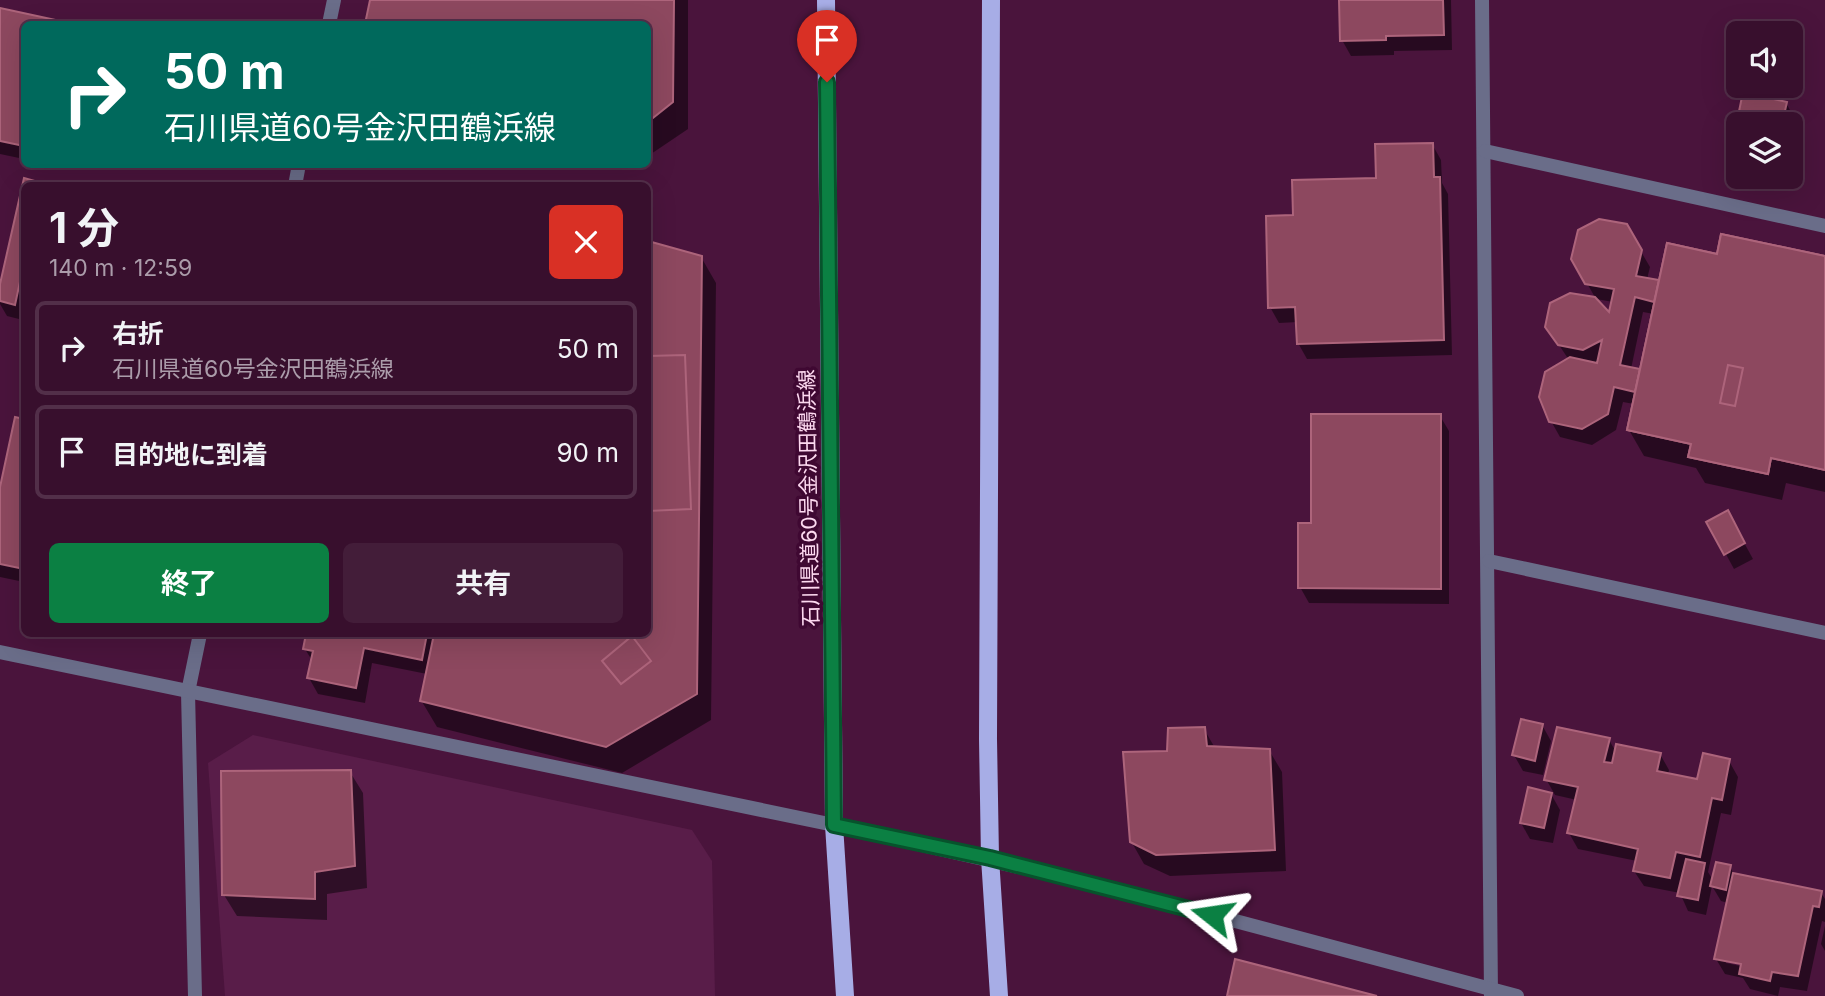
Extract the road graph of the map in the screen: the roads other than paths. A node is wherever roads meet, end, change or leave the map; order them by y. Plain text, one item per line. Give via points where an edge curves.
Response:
1 (334, 0) edge
2 (826, 0) edge
3 (991, 0) edge
4 (1482, 0) edge
5 (330, 21) edge
6 (1485, 151) junction
7 (1825, 226) edge
8 (1489, 561) junction
9 (1825, 634) edge
10 (199, 637) edge
11 (0, 652) edge
12 (188, 692) junction
13 (834, 825) junction
14 (990, 858) junction
15 (1491, 993) edge
16 (195, 996) edge
17 (845, 996) edge
18 (999, 996) edge
19 (1517, 996) edge

1 - 5 street
2 - 13 main road, 石川県道60号金沢田鶴浜線
3 - 14 main road
4 - 6 street
6 - 7 street
6 - 8 street
8 - 9 street
8 - 15 street
10 - 12 street
11 - 12 street
12 - 13 street
12 - 16 street
13 - 14 street
13 - 17 main road, 石川県道60号金沢田鶴浜線
14 - 15 street
14 - 18 main road
15 - 19 street

